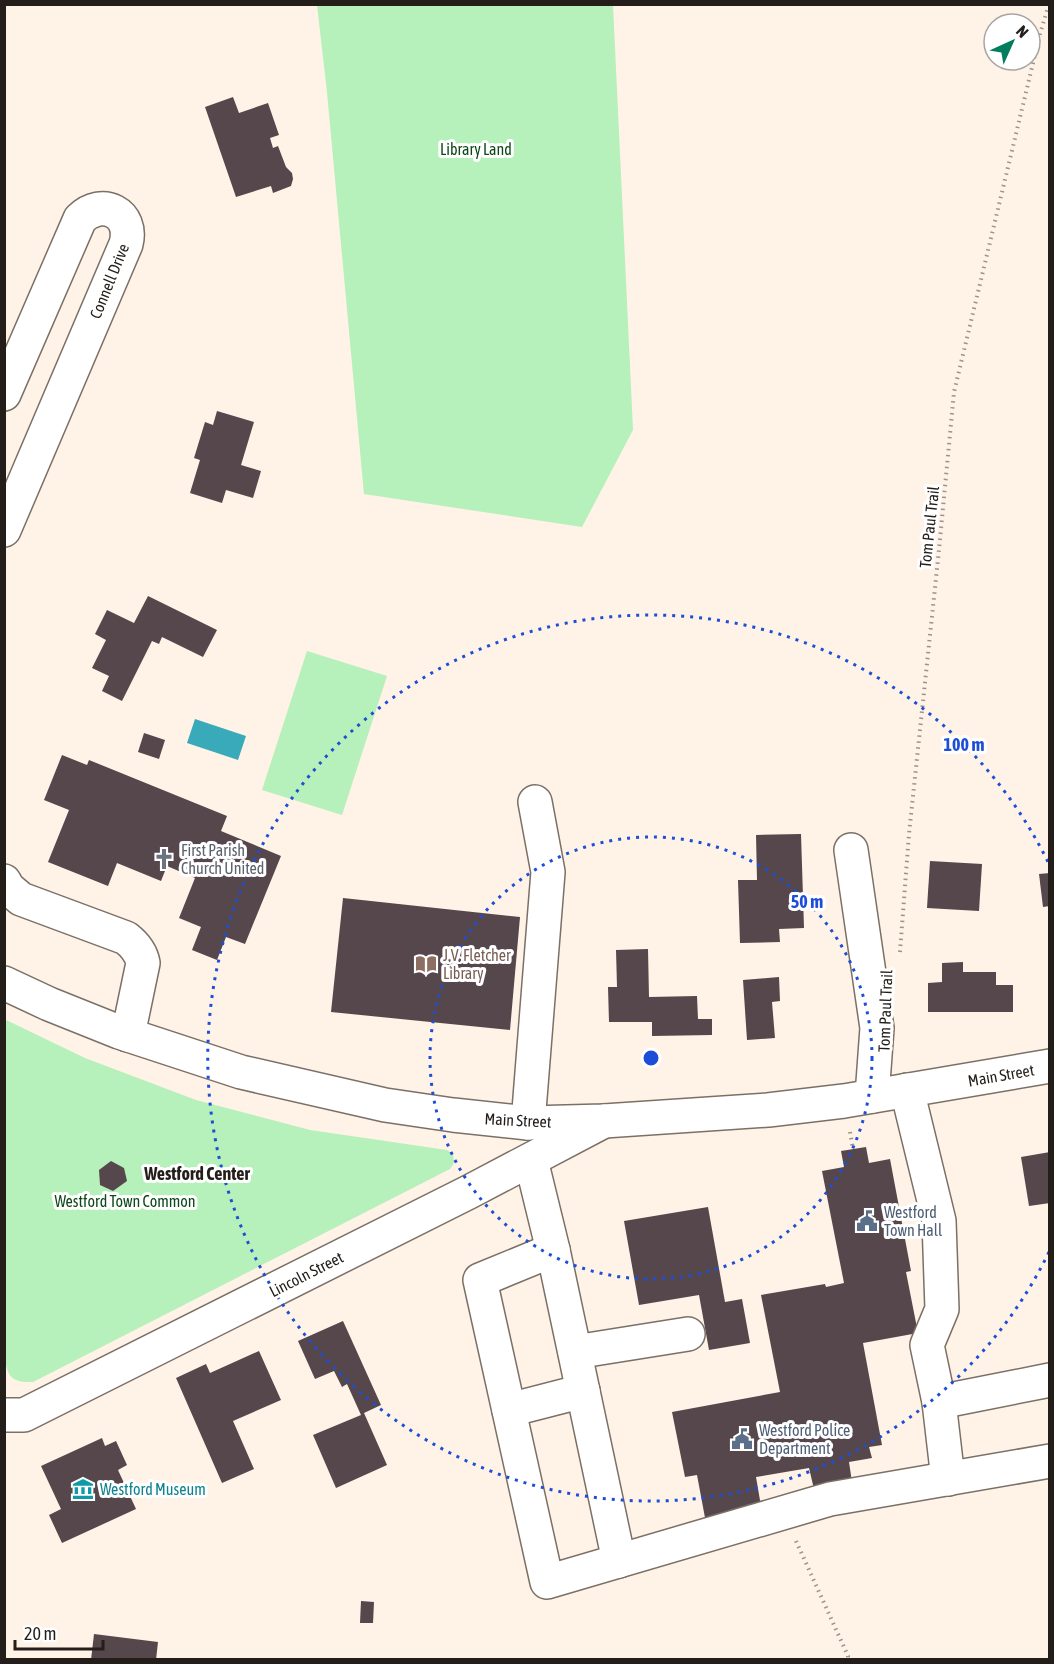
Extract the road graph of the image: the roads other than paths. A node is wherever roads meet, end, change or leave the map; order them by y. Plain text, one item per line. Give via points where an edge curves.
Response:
1 (4, 394) edge
2 (4, 530) edge
3 (535, 802) dead end
4 (851, 850) dead end
5 (4, 881) edge
6 (4, 984) edge
7 (128, 1035) junction
8 (1050, 1066) edge
9 (907, 1090) junction
10 (872, 1096) junction
11 (604, 1121) junction
12 (528, 1123) junction
13 (531, 1160) junction
14 (553, 1250) junction
15 (688, 1334) dead end
16 (575, 1353) junction
17 (1050, 1380) edge
18 (583, 1391) junction
19 (939, 1402) junction
20 (509, 1410) junction
21 (4, 1415) edge
22 (1050, 1461) edge
23 (948, 1479) junction
24 (619, 1561) junction

1 - 2 street, Connell Drive via 80,219 94,209 118,214 127,228 126,244
3 - 12 street via 548,872
4 - 10 street via 877,1028
5 - 7 street via 21,899 126,938 141,954 143,963
6 - 7 street, Main Street
7 - 12 street, Main Street via 241,1072 385,1105
8 - 9 street, Main Street
9 - 10 street, Main Street
9 - 19 street via 939,1221 942,1309 927,1345
10 - 11 street, Main Street via 768,1110
11 - 12 street, Main Street
11 - 13 street, Lincoln Street
13 - 14 street
13 - 21 street, Lincoln Street via 24,1415
14 - 16 street
14 - 20 street via 480,1280
15 - 16 street
16 - 18 street
17 - 19 street
18 - 20 street
18 - 24 street
19 - 23 street
20 - 24 street via 547,1582
22 - 23 street
23 - 24 street via 830,1499

